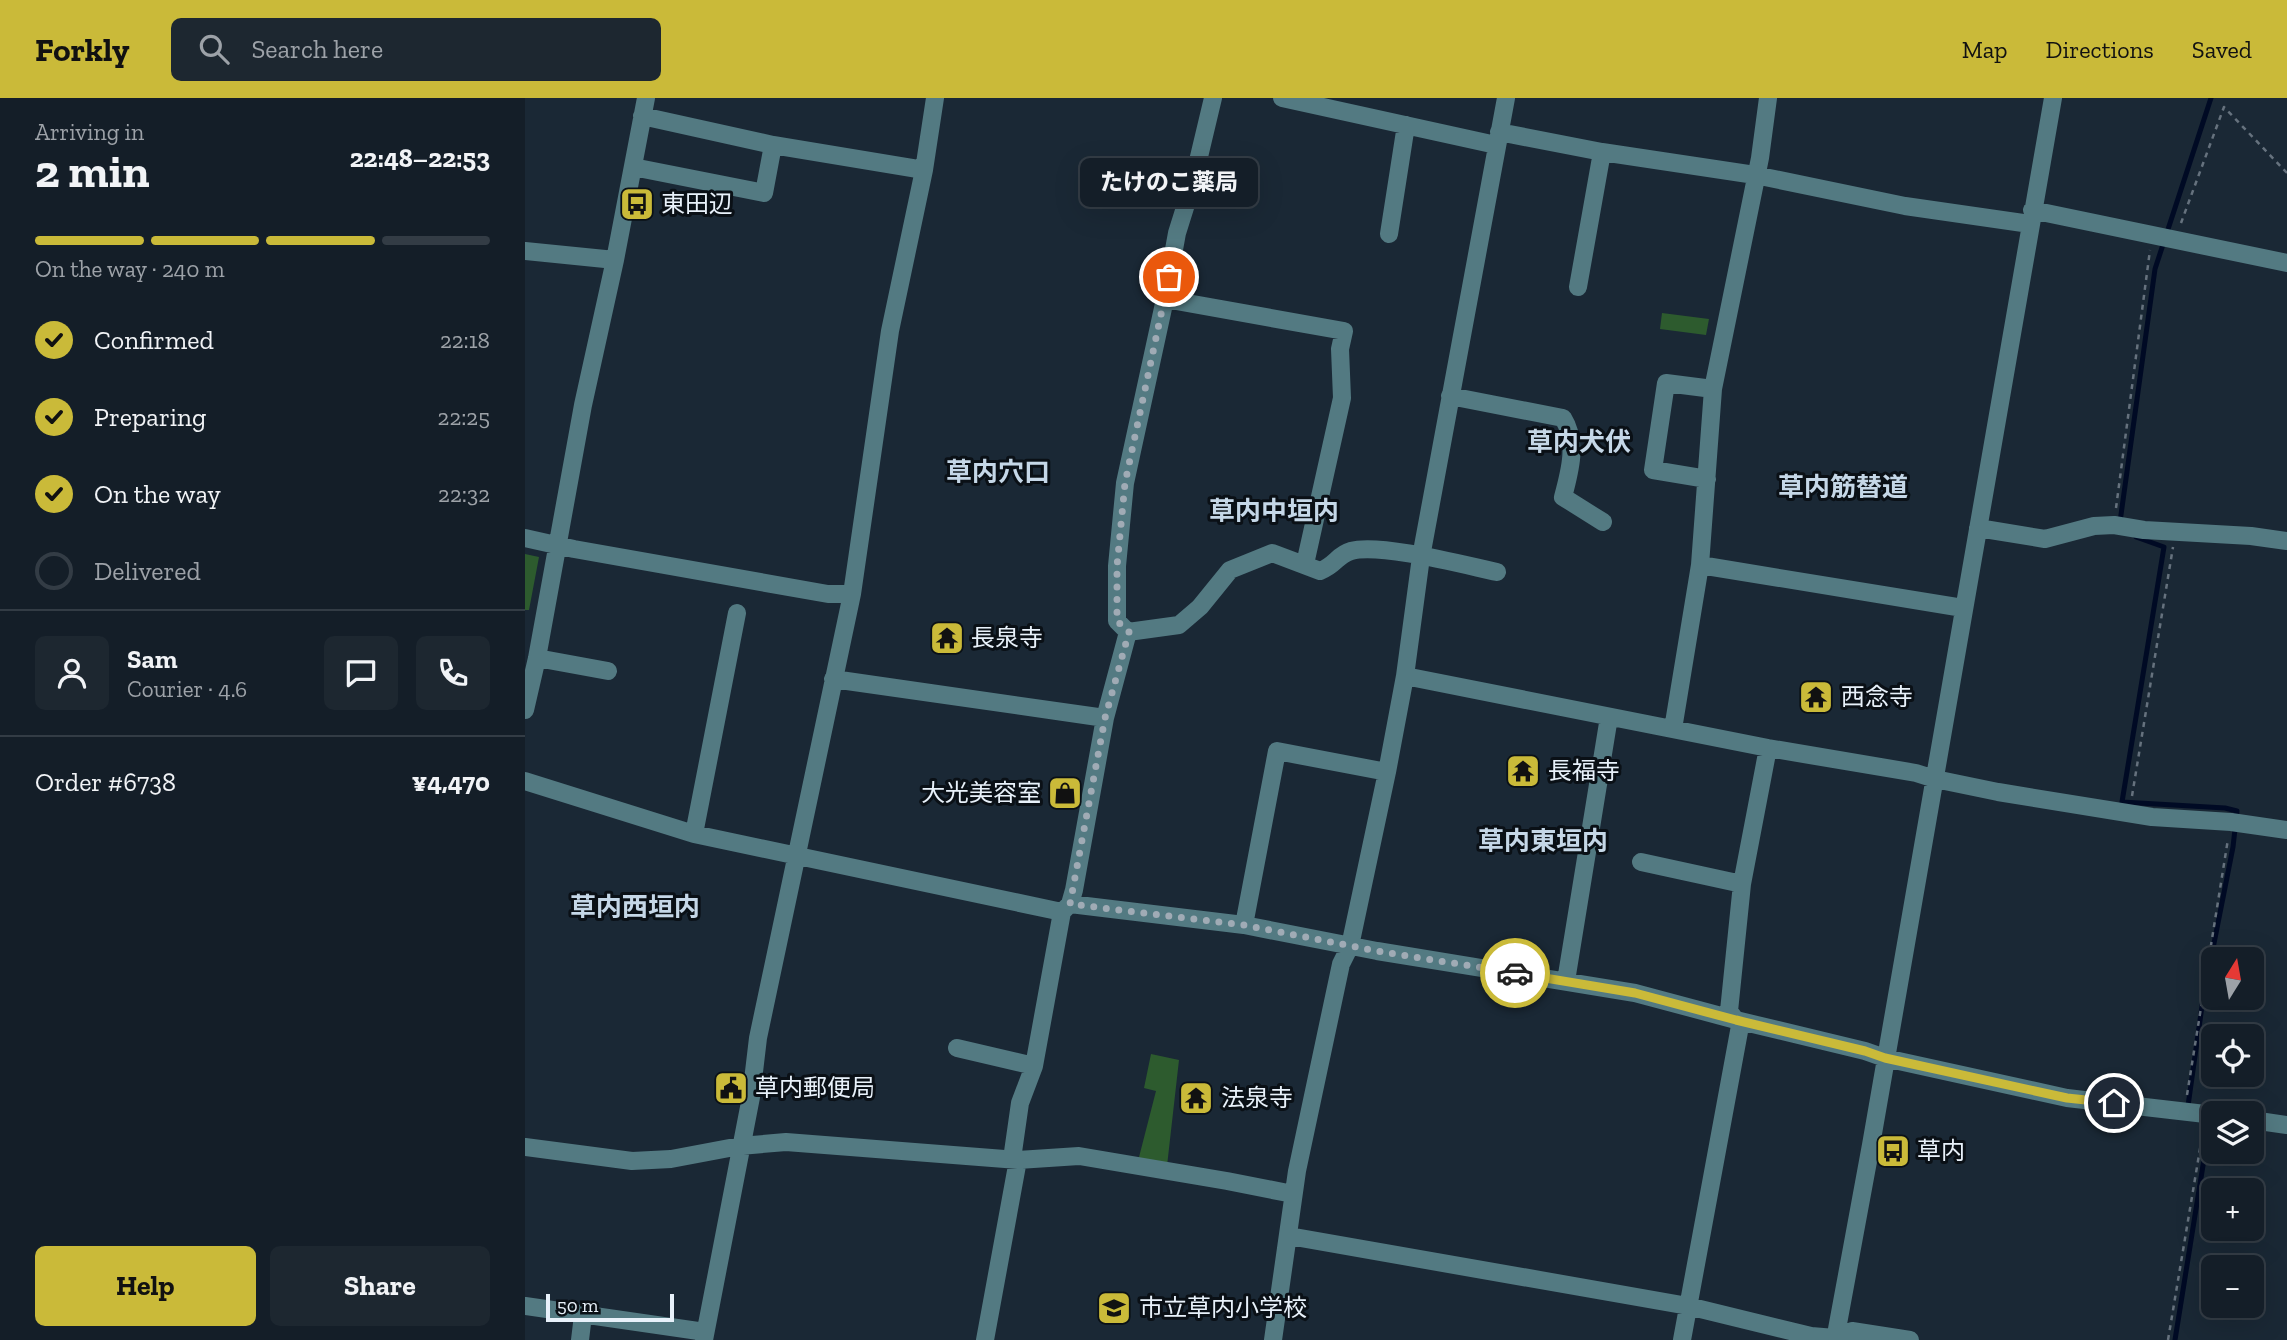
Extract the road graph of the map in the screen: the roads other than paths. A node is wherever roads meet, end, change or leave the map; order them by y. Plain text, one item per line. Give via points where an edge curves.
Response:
1 (935, 98) edge
2 (1213, 98) edge
3 (1282, 98) edge
4 (1506, 98) edge
5 (1768, 98) edge
6 (2053, 98) edge
7 (644, 107) edge
8 (1406, 125) junction
9 (1498, 138) junction
10 (773, 145) junction
11 (1602, 152) junction
12 (633, 167) junction
13 (924, 170) junction
14 (1755, 175) junction
15 (2031, 217) junction
16 (1389, 234) dead end
17 (525, 251) edge
18 (615, 260) junction
19 (2287, 263) edge
20 (1578, 287) dead end
21 (1165, 299) junction
22 (1713, 388) junction
23 (1450, 396) junction
24 (1707, 479) junction
25 (1603, 522) dead end
26 (1977, 528) junction
27 (525, 538) edge
28 (2287, 541) edge
29 (557, 544) junction
30 (1421, 557) junction
31 (1305, 564) junction
32 (1700, 565) junction
33 (1497, 572) dead end
34 (852, 594) junction
35 (1963, 608) junction
36 (737, 613) dead end
37 (533, 628) edge
38 (1129, 632) junction
39 (537, 658) junction
40 (608, 671) dead end
41 (1405, 676) junction
42 (834, 679) junction
43 (525, 708) edge
44 (1609, 717) junction
45 (1105, 718) junction
46 (1674, 729) junction
47 (1768, 748) junction
48 (1387, 772) junction
49 (1935, 779) junction
50 (525, 781) edge
51 (2287, 830) edge
52 (694, 834) junction
53 (796, 855) junction
54 (1641, 862) dead end
55 (1742, 884) junction
56 (1066, 908) junction
57 (1244, 925) junction
58 (1350, 946) junction
59 (1566, 981) junction
60 (1736, 1020) junction
61 (957, 1048) dead end
62 (1885, 1058) junction
63 (1034, 1066) junction
64 (2201, 1113) edge
65 (2264, 1122) edge
66 (2287, 1125) edge
67 (740, 1146) junction
68 (525, 1147) edge
69 (1015, 1159) junction
70 (1293, 1194) junction
71 (1289, 1236) junction
72 (525, 1306) edge
73 (1688, 1306) junction
74 (583, 1315) junction
75 (705, 1336) edge
76 (1835, 1339) edge
77 (580, 1340) edge
78 (985, 1340) edge
79 (1272, 1340) edge
80 (1682, 1340) edge
81 (1910, 1340) edge

1 - 13 street
2 - 21 street via 1177,233
3 - 8 street
4 - 9 street
5 - 14 street
6 - 15 street
7 - 10 street
7 - 12 street
8 - 9 street
8 - 16 street
9 - 11 street
9 - 23 street
10 - 12 street via 764,193
10 - 13 street
11 - 14 street
11 - 20 street
12 - 18 street
13 - 34 street via 890,331
14 - 15 street via 1905,206
14 - 22 street
15 - 19 street via 2175,239
15 - 26 street
17 - 18 street
18 - 29 street
21 - 31 street via 1344,331 1342,398
21 - 38 street via 1125,483 1117,621
22 - 24 street
22 - 24 street via 1666,383 1653,470
23 - 25 street via 1563,418 1571,431 1563,497
23 - 30 street
24 - 32 street
26 - 28 street via 2045,539 2113,525
26 - 35 street
27 - 29 street
29 - 34 street via 828,594
29 - 37 street
30 - 31 street via 1370,548 1342,554 1331,567 1320,571
30 - 33 street
30 - 41 street
31 - 38 street via 1272,552 1230,570 1179,625
32 - 35 street
32 - 46 street
34 - 42 street
35 - 49 street
36 - 52 street
37 - 39 street
38 - 45 street
39 - 40 street
39 - 43 street
41 - 44 street
41 - 48 street
42 - 45 street
42 - 53 street
44 - 46 street
44 - 59 street
45 - 56 street
46 - 47 street
47 - 49 street
47 - 55 street
48 - 57 street via 1277,751
48 - 58 street
49 - 51 street via 2152,817
49 - 62 street
50 - 52 street
52 - 53 street
53 - 56 street
53 - 67 street
54 - 55 street
55 - 60 street via 1729,1012
56 - 57 street
56 - 63 street
57 - 58 street
58 - 59 street
58 - 70 street via 1341,964
59 - 60 street via 1635,993
60 - 62 street
60 - 73 street via 1740,1027
61 - 63 street
62 - 64 street via 2067,1098
62 - 76 street
63 - 69 street via 1020,1103
65 - 66 street
67 - 68 street via 632,1161
67 - 69 street via 798,1142
67 - 75 street
69 - 70 street via 1079,1156
69 - 78 street
70 - 71 street
71 - 73 street
71 - 79 street
72 - 74 street
73 - 76 street
73 - 80 street
74 - 75 street
74 - 77 street
76 - 81 street via 1852,1331

